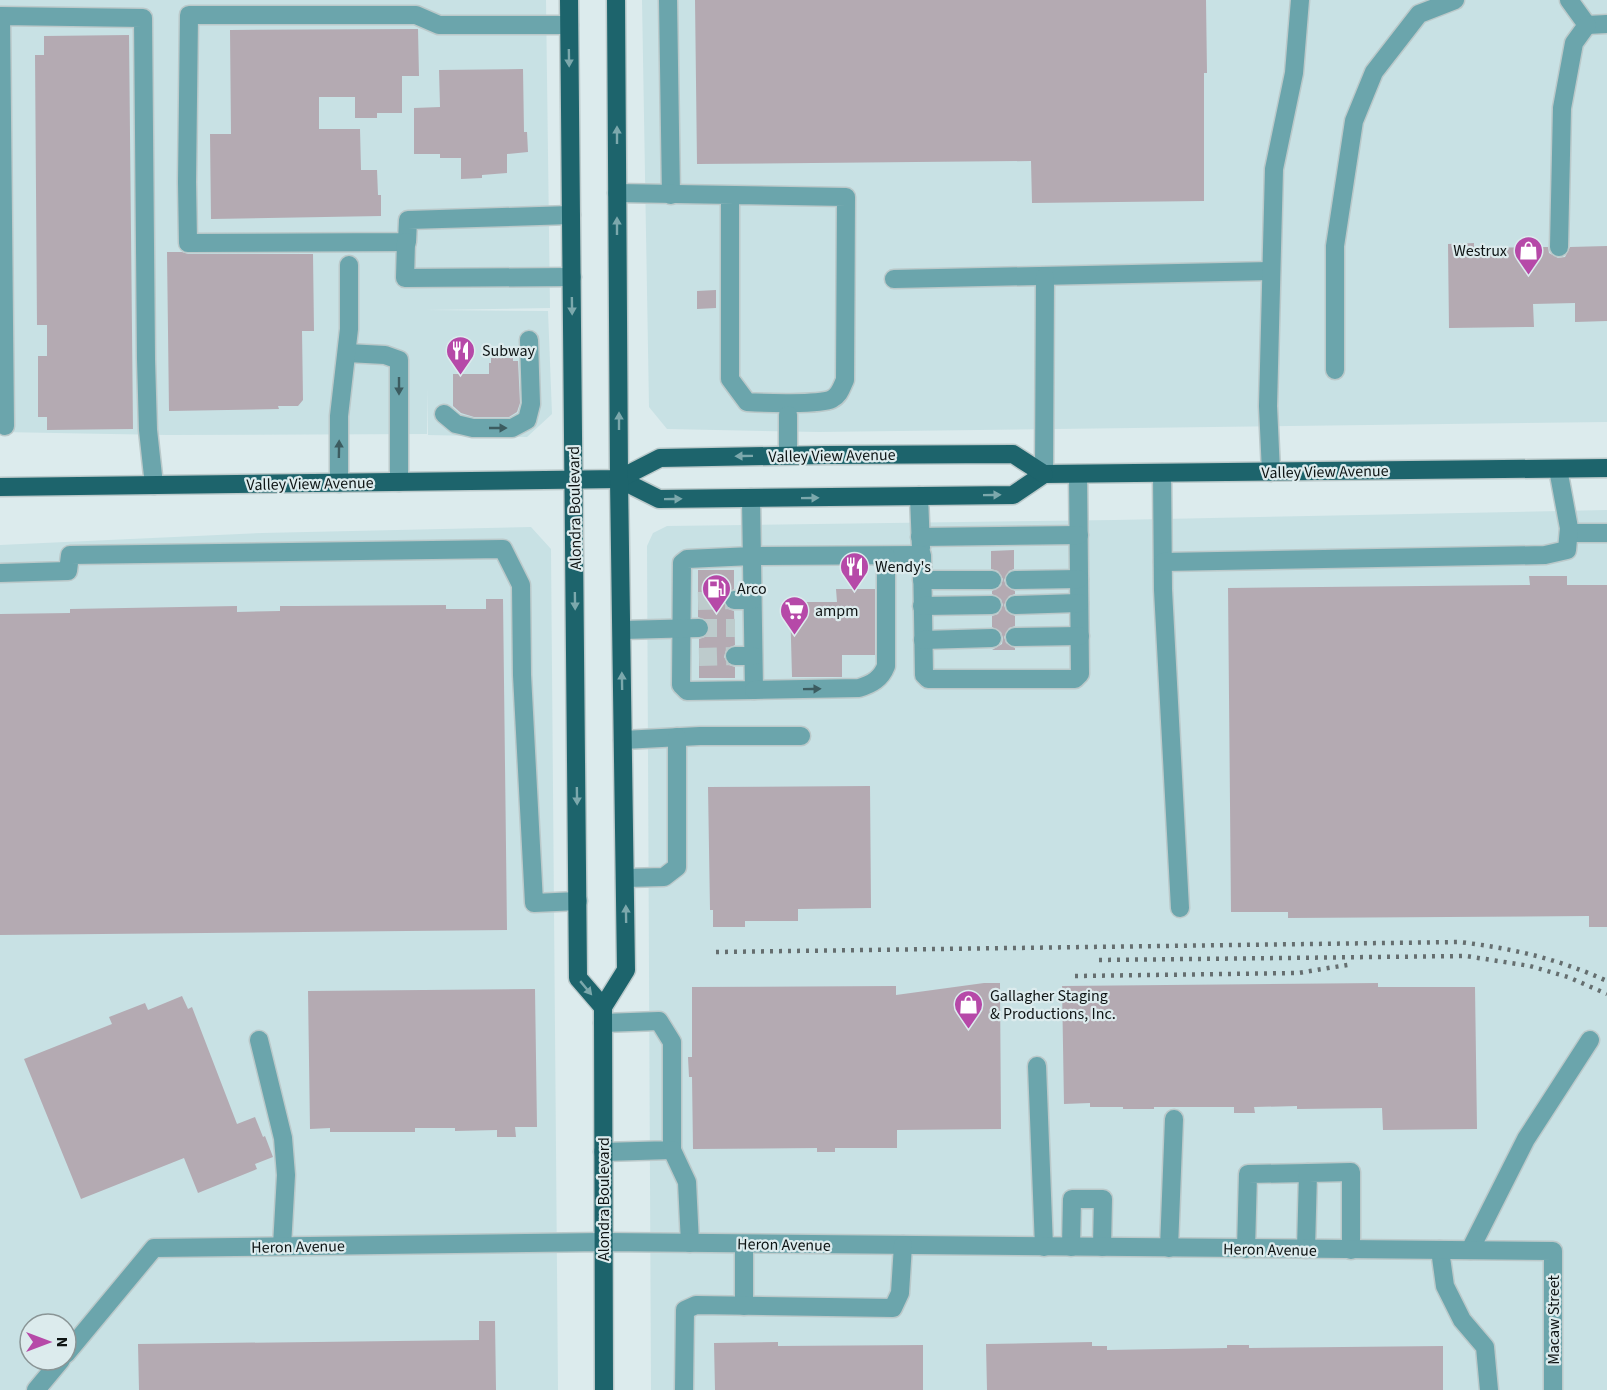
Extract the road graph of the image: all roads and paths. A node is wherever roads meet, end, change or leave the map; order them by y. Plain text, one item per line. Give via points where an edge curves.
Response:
1 (569, 0) edge
2 (616, 0) edge
3 (668, 0) edge
4 (1300, 0) edge
5 (1455, 0) edge
6 (1569, 0) edge
7 (1, 16) edge
8 (1607, 24) edge
9 (569, 25) junction
10 (1587, 25) junction
11 (617, 194) junction
12 (671, 195) junction
13 (730, 195) junction
14 (571, 215) junction
15 (1, 235) edge
16 (406, 242) junction
17 (1559, 247) dead end
18 (349, 265) dead end
19 (1271, 271) junction
20 (572, 277) junction
21 (1046, 277) junction
22 (894, 279) dead end
23 (529, 340) dead end
24 (2, 346) edge
25 (347, 353) junction
26 (1335, 370) dead end
27 (444, 414) dead end
28 (788, 415) dead end
29 (5, 426) dead end
30 (788, 447) dead end
31 (1607, 468) edge
32 (1558, 469) junction
33 (1271, 472) junction
34 (1162, 473) junction
35 (1044, 474) junction
36 (1078, 474) junction
37 (619, 479) junction
38 (574, 480) junction
39 (399, 482) junction
40 (339, 483) junction
41 (154, 485) junction
42 (0, 487) edge
43 (919, 496) junction
44 (751, 498) junction
45 (1569, 533) junction
46 (1607, 533) edge
47 (1079, 535) junction
48 (920, 537) junction
49 (922, 555) junction
50 (752, 556) junction
51 (886, 556) junction
52 (1163, 562) junction
53 (0, 573) edge
54 (1079, 579) junction
55 (922, 580) junction
56 (992, 580) dead end
57 (1015, 580) dead end
58 (1080, 603) junction
59 (992, 605) dead end
60 (1015, 605) dead end
61 (922, 606) junction
62 (690, 628) junction
63 (622, 630) junction
64 (1080, 636) junction
65 (1015, 637) dead end
66 (992, 638) dead end
67 (923, 640) junction
68 (754, 690) junction
69 (801, 736) dead end
70 (676, 737) junction
71 (623, 740) junction
72 (625, 878) junction
73 (578, 901) junction
74 (1180, 908) dead end
75 (603, 1015) junction
76 (259, 1040) dead end
77 (1590, 1040) dead end
78 (1037, 1066) dead end
79 (1174, 1119) dead end
80 (672, 1150) junction
81 (603, 1152) junction
82 (1308, 1173) junction
83 (603, 1242) junction
84 (690, 1243) junction
85 (744, 1244) junction
86 (903, 1245) junction
87 (282, 1246) junction
88 (1044, 1247) junction
89 (1071, 1247) junction
90 (1102, 1247) junction
91 (1169, 1248) junction
92 (1246, 1249) junction
93 (1306, 1249) junction
94 (1351, 1250) junction
95 (1440, 1250) junction
96 (1470, 1250) junction
97 (1552, 1251) joint
98 (744, 1306) junction
99 (78, 1340) edge
100 (51, 1372) edge
101 (36, 1390) edge
102 (604, 1390) edge
103 (684, 1390) edge
104 (1489, 1390) edge
105 (1552, 1390) edge

1 - 9 main road, Alondra Boulevard
11 -> 2 main road
3 - 12 street
4 - 19 street via 1294,73 1274,169
5 - 26 street via 1419,14 1374,72 1354,121 1335,246
6 - 10 street
7 - 15 street
7 - 41 street via 143,18 146,359
8 - 10 street
9 -> 14 main road, Alondra Boulevard
9 - 16 street via 440,25 416,15 189,15 188,243
10 - 17 street via 1574,43 1562,108
11 - 12 street
37 -> 11 main road
12 - 13 street
13 - 13 street via 730,379 747,402 830,400 839,393 844,380 846,197
14 - 16 street via 408,220
14 - 20 main road, Alondra Boulevard
15 - 24 street
16 - 20 street via 405,278
18 - 25 street
19 - 21 street
19 - 33 street
20 -> 38 main road, Alondra Boulevard
21 - 22 street
21 - 35 street
27 -> 23 street via 456,424 473,428 512,428 527,420 531,404
24 - 29 street
25 -> 39 street via 399,360
40 -> 25 street via 339,416
28 - 30 street
31 - 32 main road, Valley View Avenue
32 - 33 main road, Valley View Avenue
32 - 45 street
33 - 34 main road, Valley View Avenue
34 - 36 main road, Valley View Avenue
34 - 52 street
35 - 36 main road, Valley View Avenue
35 -> 37 main road, Valley View Avenue via 1013,454 846,455 660,458
43 -> 35 main road, Valley View Avenue via 1012,495
36 - 47 street
37 - 38 main road, Valley View Avenue
37 -> 44 main road, Valley View Avenue via 659,500
37 - 63 main road
38 - 39 main road, Valley View Avenue
38 -> 73 main road, Alondra Boulevard
39 - 40 main road, Valley View Avenue
40 - 41 main road, Valley View Avenue
41 - 42 main road, Valley View Avenue
44 -> 43 main road, Valley View Avenue
43 - 48 street
44 - 50 street
45 - 46 street
45 - 52 street via 1567,550 1545,555
47 - 48 street
47 - 54 street
48 - 49 street
49 - 51 street
49 - 55 street
50 - 51 street
50 - 62 street via 687,559 682,563 690,601
50 - 68 street via 743,600 744,656
68 -> 51 street via 859,688 878,680 886,666
52 - 74 street
53 - 73 street via 68,571 70,555 503,549 520,585 534,903
54 - 57 street
54 - 58 street
55 - 56 street
55 - 61 street
58 - 60 street
58 - 64 street
59 - 61 street
61 - 67 street
62 - 63 street
62 - 68 street via 690,657 681,685 687,691
71 -> 63 main road
64 - 65 street
64 - 67 street via 1080,674 1075,679 928,679 924,675
66 - 67 street
69 - 70 street
70 - 71 street
70 - 72 street via 676,867 664,877
71 - 72 main road
75 -> 72 main road via 626,970
73 -> 75 main road, Alondra Boulevard via 578,978
75 - 80 street via 659,1021 672,1042
75 - 81 main road, Alondra Boulevard
76 - 87 street via 283,1138 286,1175
77 - 96 street via 1526,1139
78 - 88 street
79 - 91 street
80 - 81 street
80 - 84 street via 687,1182
81 - 83 main road, Alondra Boulevard
82 - 92 street via 1248,1174
82 - 93 street
82 - 94 street via 1351,1172
83 - 84 street, Heron Avenue
83 - 87 street, Heron Avenue
83 - 102 main road, Alondra Boulevard
84 - 85 street, Heron Avenue
85 - 86 street, Heron Avenue
85 - 98 street
86 - 88 street, Heron Avenue
86 - 98 street via 900,1293 893,1308
87 - 99 street, Heron Avenue via 154,1248
88 - 89 street, Heron Avenue
89 - 90 street, Heron Avenue
89 - 90 street via 1072,1199 1102,1198
90 - 91 street, Heron Avenue
91 - 92 street, Heron Avenue
92 - 93 street, Heron Avenue
93 - 94 street, Heron Avenue
94 - 95 street, Heron Avenue
95 - 96 street, Heron Avenue
95 - 104 street via 1445,1286 1462,1320 1485,1347
96 - 97 street, Heron Avenue
97 - 105 street, Macaw Street
98 - 103 street via 696,1305 685,1310
100 - 101 street

